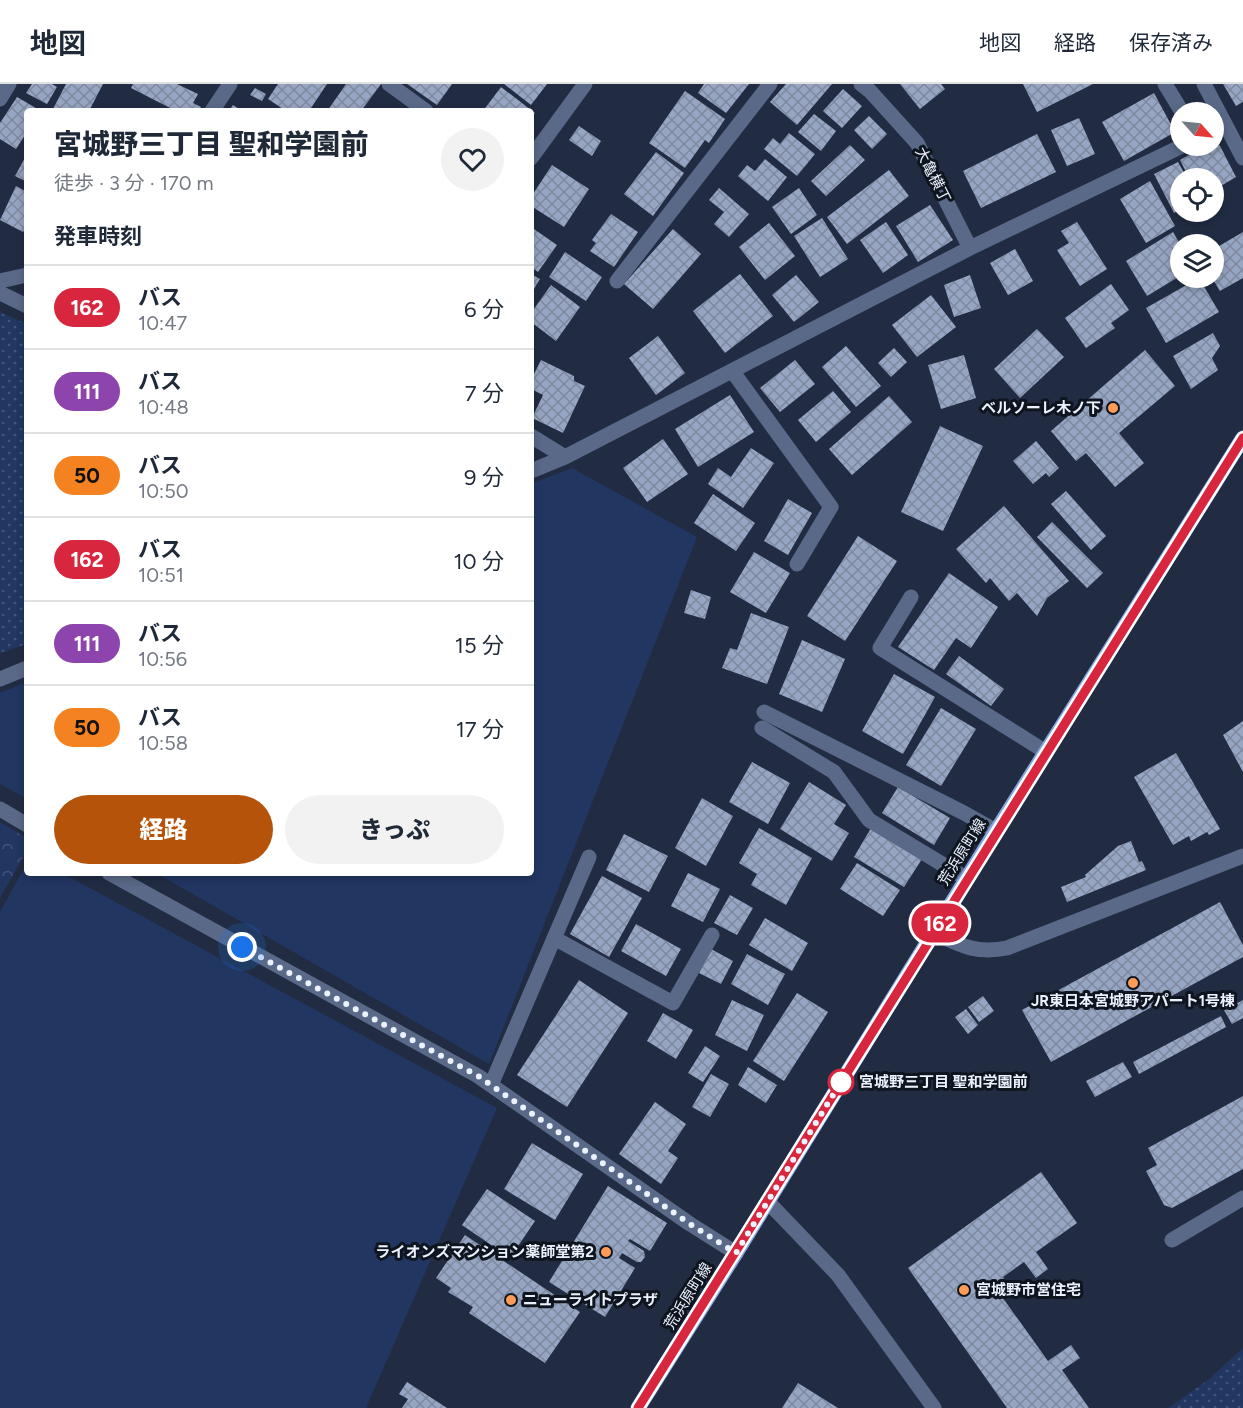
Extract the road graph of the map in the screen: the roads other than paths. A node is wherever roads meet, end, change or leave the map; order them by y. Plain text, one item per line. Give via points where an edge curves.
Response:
1 (9, 84) edge
2 (230, 84) edge
3 (389, 84) edge
4 (585, 84) edge
5 (770, 84) edge
6 (861, 84) edge
7 (1165, 84) edge
8 (1204, 84) edge
9 (0, 99) edge
10 (1176, 102) edge
11 (1210, 102) edge
12 (214, 108) edge
13 (422, 108) edge
14 (1224, 133) edge
15 (1170, 152) edge
16 (534, 154) edge
17 (1243, 159) edge
18 (970, 248) junction
19 (24, 275) edge
20 (0, 281) edge
21 (617, 281) dead end
22 (0, 293) edge
23 (24, 305) edge
24 (733, 372) junction
25 (534, 438) edge
26 (1243, 438) edge
27 (565, 457) junction
28 (534, 470) edge
29 (797, 564) dead end
30 (911, 597) dead end
31 (24, 669) edge
32 (0, 679) edge
33 (764, 712) dead end
34 (762, 728) dead end
35 (1046, 752) junction
36 (0, 809) edge
37 (24, 823) edge
38 (996, 831) junction
39 (1243, 856) edge
40 (589, 857) dead end
41 (114, 876) edge
42 (967, 879) junction
43 (934, 933) junction
44 (712, 935) dead end
45 (554, 938) junction
46 (491, 1085) junction
47 (1243, 1198) edge
48 (768, 1202) junction
49 (1172, 1240) dead end
50 (736, 1253) junction
51 (638, 1408) edge
52 (934, 1408) edge

1 - 9 street
2 - 12 street
3 - 13 street
4 - 16 street
5 - 21 street
6 - 18 street, 大亀横丁 via 917,142
7 - 10 street
8 - 11 street
14 - 17 street
15 - 18 street
18 - 24 street
19 - 20 street
22 - 23 street
24 - 27 street
24 - 29 street via 831,507
25 - 27 street
26 - 35 main road, 荒浜原町線
27 - 28 street
30 - 35 street via 880,648
31 - 32 street
33 - 38 street
34 - 42 street via 834,772 870,820
35 - 38 main road, 荒浜原町線
36 - 37 street
38 - 42 main road, 荒浜原町線
39 - 43 street via 1007,948 972,950
40 - 45 street
41 - 46 street
42 - 43 main road, 荒浜原町線
43 - 48 main road, 荒浜原町線
44 - 45 street via 673,1003
45 - 46 street
46 - 50 street
47 - 49 street
48 - 50 main road, 荒浜原町線
48 - 52 street via 838,1275
50 - 51 main road, 荒浜原町線

